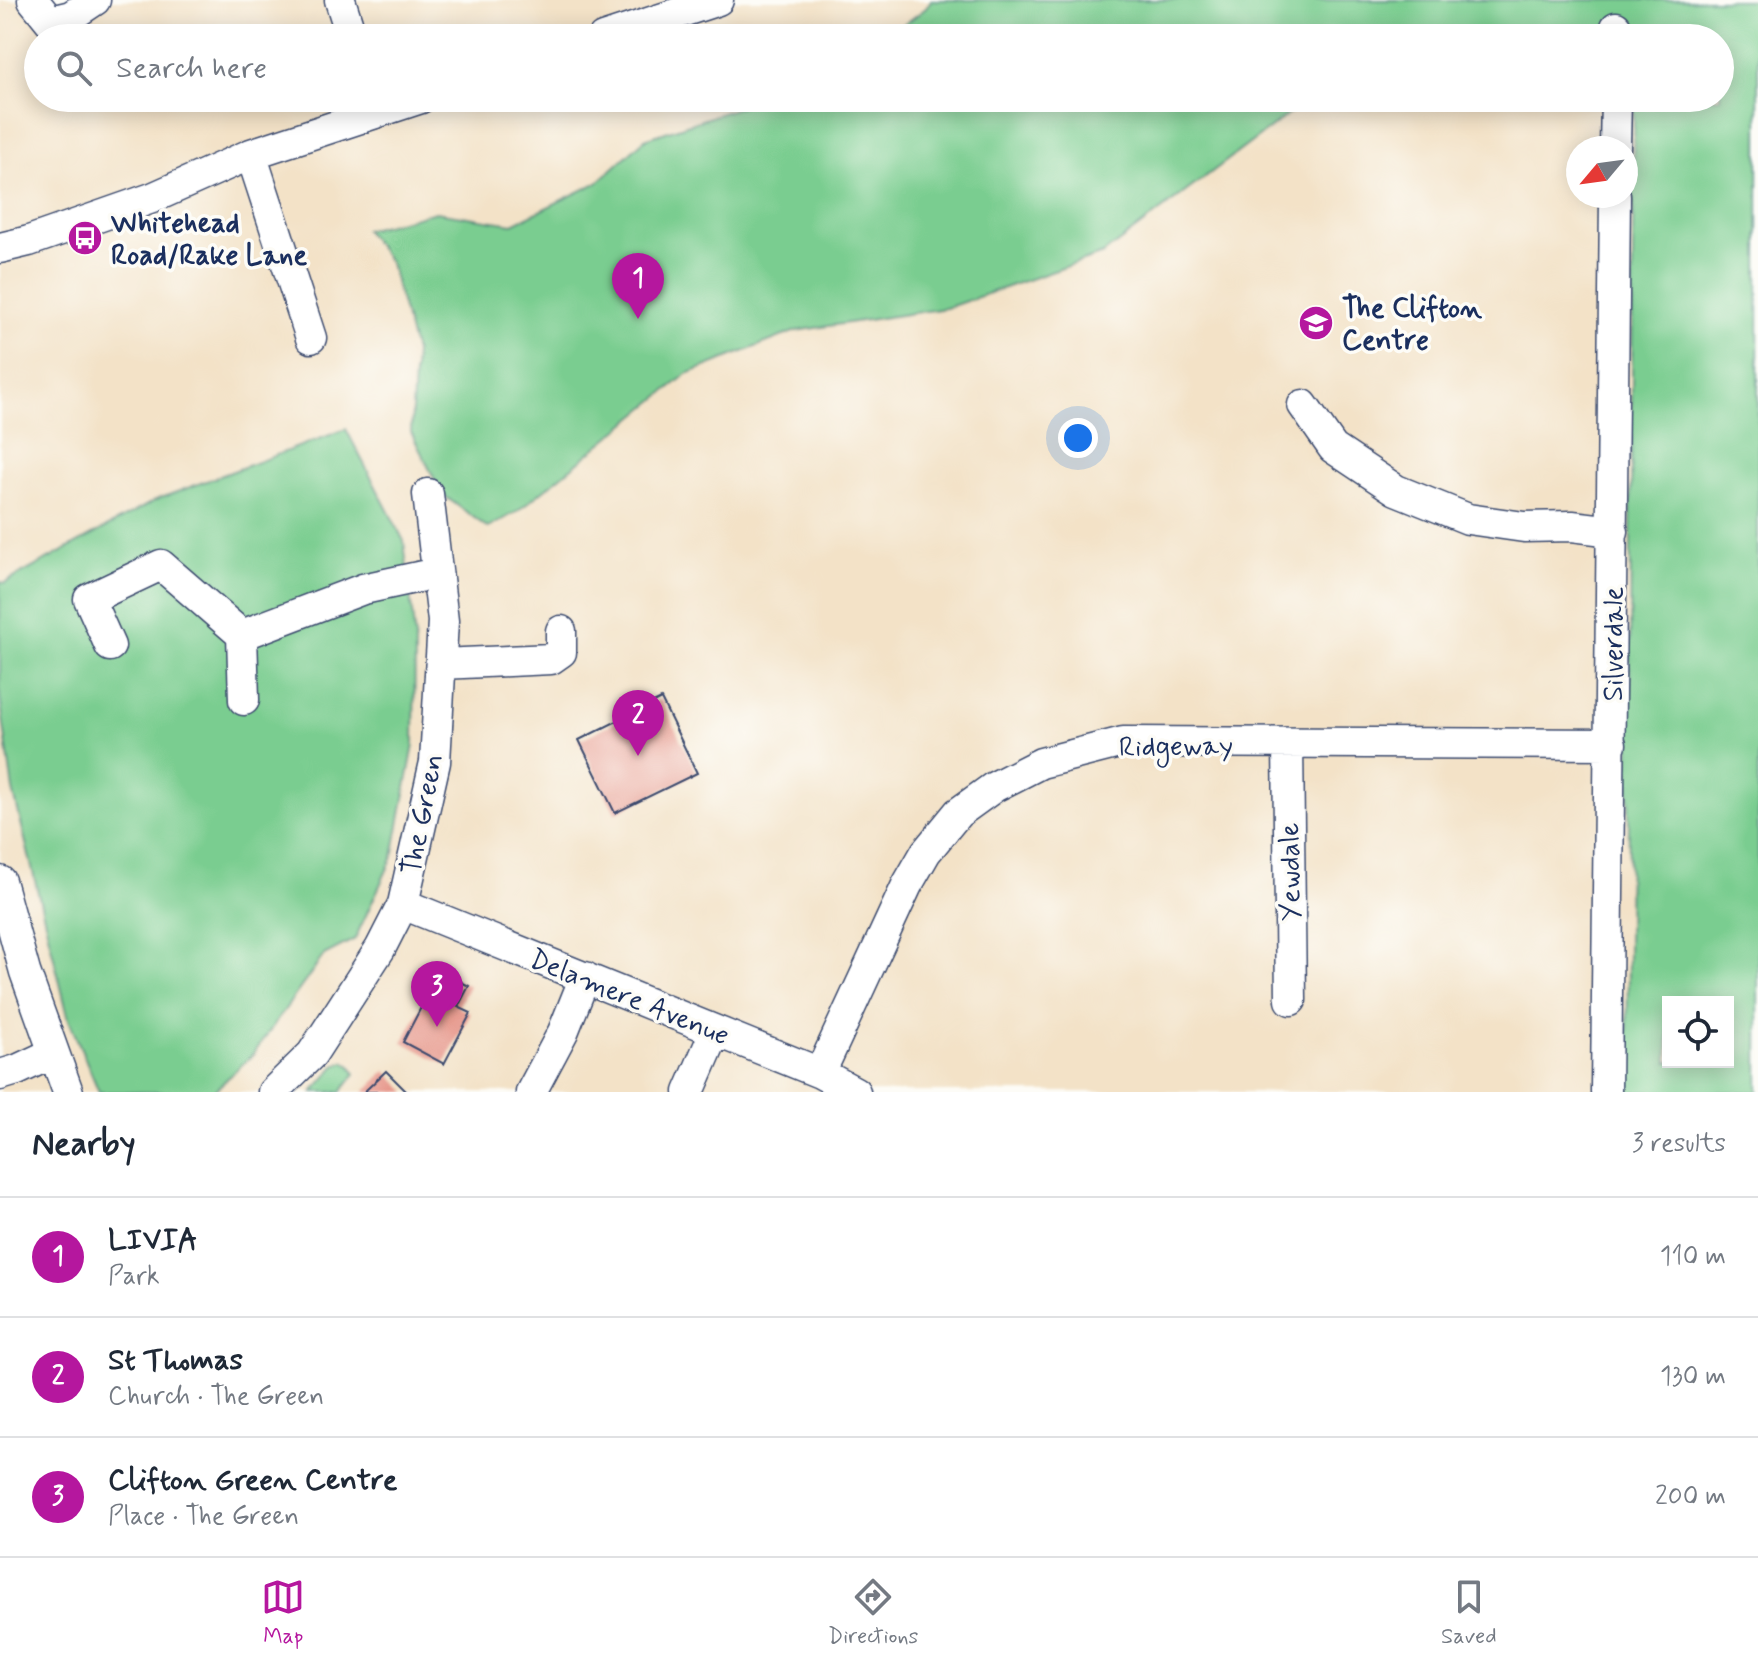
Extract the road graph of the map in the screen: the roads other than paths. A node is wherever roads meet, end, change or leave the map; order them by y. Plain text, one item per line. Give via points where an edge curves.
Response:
1 (95, 0) edge
2 (340, 0) edge
3 (718, 0) edge
4 (47, 20) edge
5 (348, 24) edge
6 (645, 24) edge
7 (356, 112) edge
8 (1616, 112) edge
9 (1615, 136) edge
10 (251, 154) junction
11 (1615, 208) edge
12 (0, 248) edge
13 (311, 338) dead end
14 (1303, 405) dead end
15 (428, 494) dead end
16 (1613, 531) junction
17 (437, 573) junction
18 (561, 631) dead end
19 (242, 635) junction
20 (110, 646) dead end
21 (441, 664) junction
22 (244, 700) dead end
23 (1288, 743) junction
24 (1611, 744) junction
25 (0, 881) edge
26 (403, 904) junction
27 (585, 977) junction
28 (1291, 1000) dead end
29 (715, 1032) junction
30 (53, 1053) junction
31 (820, 1073) junction
32 (0, 1075) edge
33 (68, 1092) edge
34 (273, 1092) edge
35 (531, 1092) edge
36 (689, 1092) edge
37 (855, 1092) edge
38 (1606, 1092) edge

1 - 4 street via 71,16
2 - 5 street
3 - 6 street
7 - 10 street
8 - 9 street
10 - 12 street via 152,198
10 - 13 street
11 - 16 street, Silverdale
14 - 16 street via 1333,448 1396,490 1468,519
15 - 17 street, The Green
16 - 24 street, Silverdale
17 - 19 street via 363,589
17 - 21 street, The Green
18 - 21 street via 561,652 551,659
19 - 20 street via 161,565 89,599
19 - 22 street
21 - 26 street, The Green via 435,762
23 - 24 street, Ridgeway
23 - 28 street, Yewdale
23 - 31 street, Ridgeway via 1123,742 1041,763 994,787 958,813 926,852
24 - 38 street, Silverdale
25 - 30 street
26 - 27 street, Delamere Avenue
26 - 34 street, The Green via 312,1054
27 - 29 street, Delamere Avenue
27 - 35 street
29 - 31 street, Delamere Avenue
29 - 36 street
30 - 32 street
30 - 33 street
31 - 37 street, Delamere Avenue

